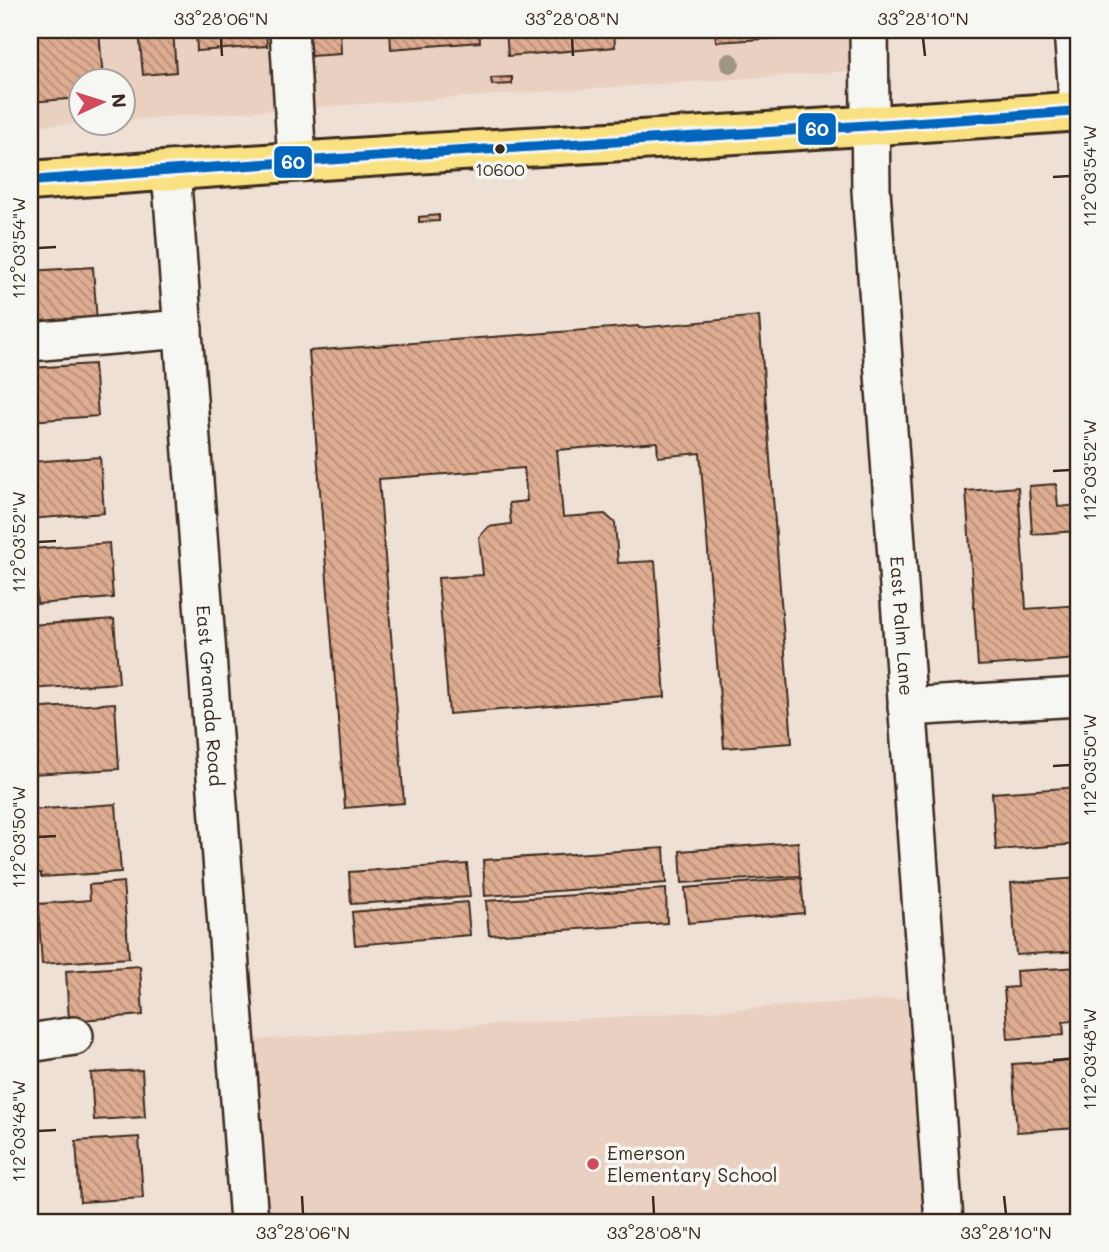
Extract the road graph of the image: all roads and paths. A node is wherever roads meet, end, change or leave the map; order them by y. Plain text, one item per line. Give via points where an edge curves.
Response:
1 (289, 30) edge
2 (869, 30) edge
3 (1073, 30) edge
4 (1079, 110) edge
5 (869, 127) junction
6 (297, 162) junction
7 (171, 170) junction
8 (30, 181) edge
9 (183, 329) junction
10 (30, 342) edge
11 (1079, 697) edge
12 (907, 707) junction
13 (74, 1036) dead end
14 (30, 1043) edge
15 (249, 1222) edge
16 (944, 1222) edge

1 - 6 street
2 - 5 street, East Palm Lane
3 - 4 street
4 - 5 main road
5 - 6 main road
5 - 12 street, East Palm Lane
6 - 7 main road
7 - 8 main road
7 - 9 street, East Granada Road
9 - 10 street
9 - 15 street, East Granada Road
11 - 12 street
12 - 16 street, East Palm Lane
13 - 14 street

